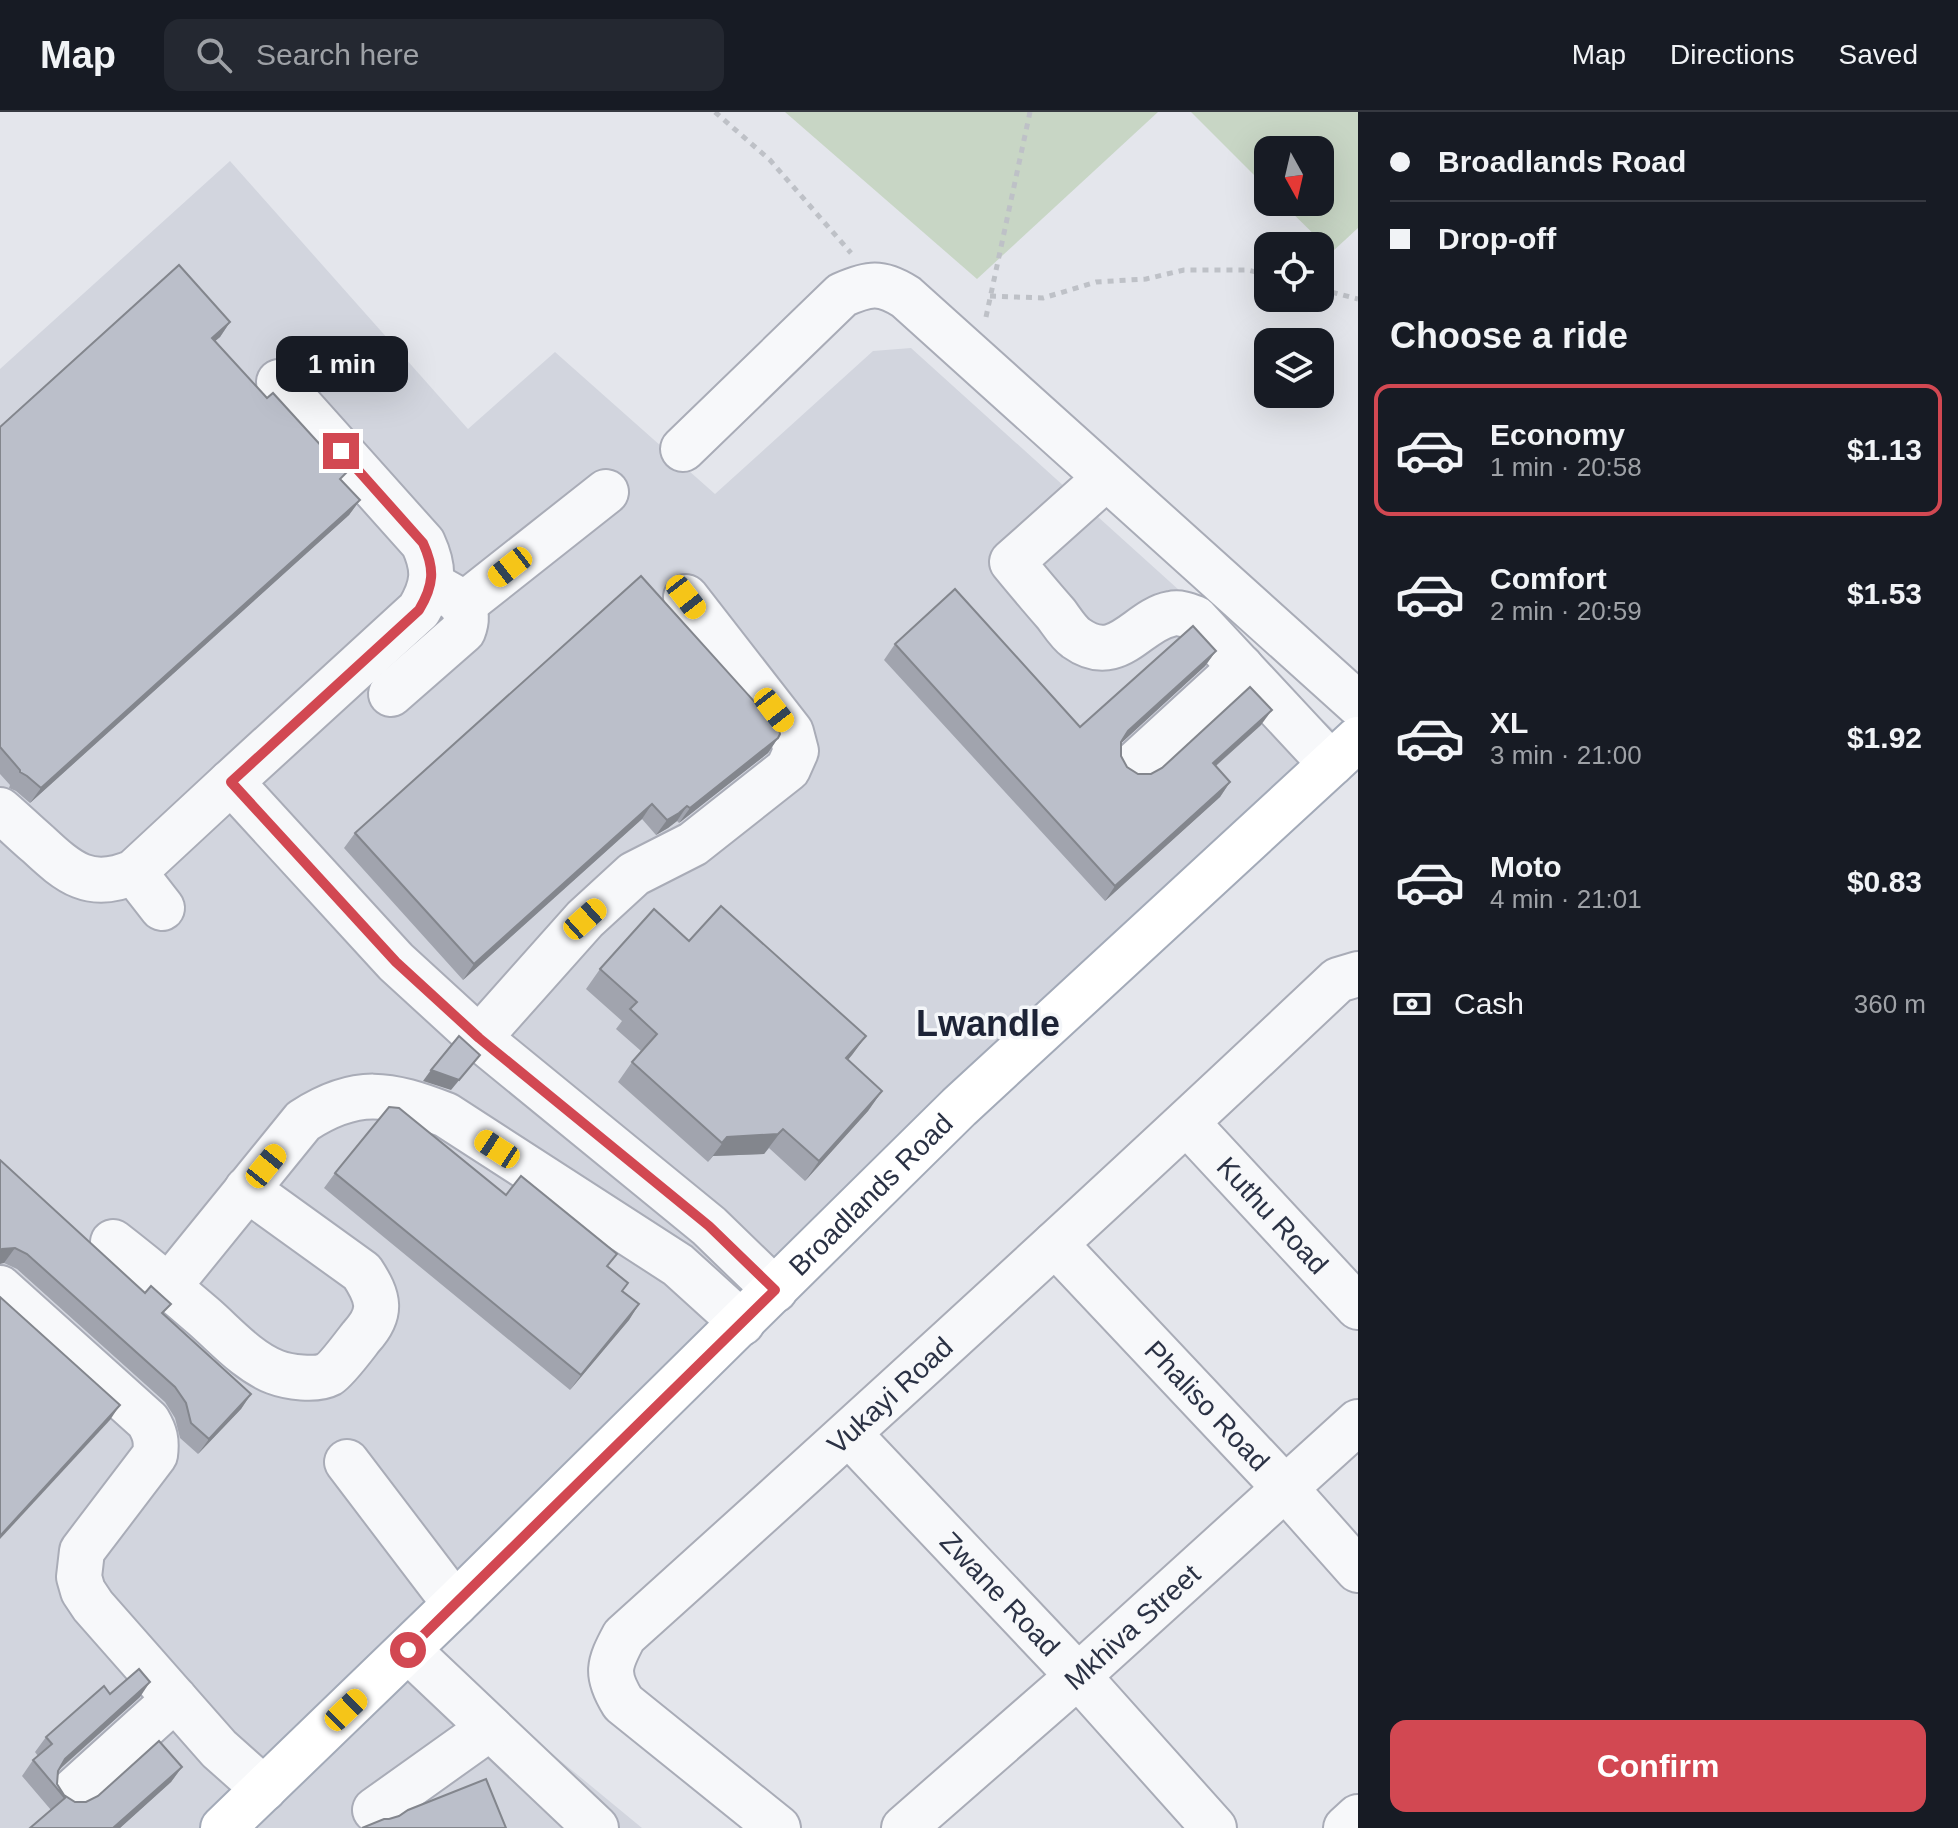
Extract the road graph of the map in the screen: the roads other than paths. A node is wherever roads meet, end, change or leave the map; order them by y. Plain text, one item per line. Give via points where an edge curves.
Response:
1 (279, 382) dead end
2 (683, 449) dead end
3 (1106, 478) junction
4 (606, 492) dead end
5 (447, 595) junction
6 (686, 597) dead end
7 (1241, 667) junction
8 (391, 694) dead end
9 (1358, 704) edge
10 (1344, 752) edge
11 (1134, 765) dead end
12 (231, 782) junction
13 (0, 810) edge
14 (134, 872) junction
15 (162, 908) dead end
16 (1358, 974) edge
17 (479, 1038) junction
18 (1187, 1123) junction
19 (247, 1189) junction
20 (113, 1242) dead end
21 (1055, 1244) junction
22 (169, 1286) junction
23 (0, 1288) edge
24 (775, 1290) junction
25 (1358, 1307) edge
26 (742, 1323) junction
27 (1358, 1422) edge
28 (849, 1434) junction
29 (347, 1462) dead end
30 (1285, 1488) junction
31 (1358, 1570) edge
32 (455, 1604) junction
33 (408, 1650) junction
34 (1078, 1676) junction
35 (175, 1699) junction
36 (490, 1728) junction
37 (264, 1789) junction
38 (71, 1793) dead end
39 (375, 1810) dead end
40 (1358, 1817) edge
41 (223, 1828) edge
42 (596, 1828) edge
43 (778, 1828) edge
44 (904, 1828) edge
45 (1214, 1828) edge
46 (1346, 1828) edge

1 - 5 street via 423,543 431,570
2 - 3 street via 842,295 878,284 906,297
3 - 7 street via 1012,562 1074,637 1093,647 1125,641 1161,617 1184,614 1195,618
3 - 9 street
4 - 5 street
5 - 8 street via 467,618 463,631
5 - 12 street via 426,598
6 - 17 street via 791,732 796,751 788,769 693,844 634,874 585,919
7 - 10 street
7 - 11 street
10 - 24 main road, Broadlands Road via 959,1107
12 - 14 street
12 - 17 street via 396,962
13 - 14 street via 71,872 108,880
14 - 15 street
16 - 18 street, Vukayi Road via 1338,980
17 - 24 street via 709,1226
18 - 21 street, Vukayi Road
18 - 25 street, Kuthu Road
19 - 22 street
19 - 22 street via 362,1272 376,1300 376,1316 368,1330 330,1374 276,1372 253,1360
19 - 26 street via 303,1121 327,1105 382,1096 410,1101 446,1115 678,1265
20 - 22 street
21 - 28 street, Vukayi Road
21 - 30 street, Phaliso Road
23 - 35 street via 148,1421 155,1434 155,1455 82,1551 79,1577 93,1606
24 - 26 main road, Broadlands Road
26 - 32 main road, Broadlands Road
27 - 30 street, Mkhiva Street
28 - 34 street, Zwane Road
28 - 43 street, Vukayi Road via 624,1636 610,1670 623,1703
29 - 32 street
30 - 31 street, Phaliso Road
30 - 34 street, Mkhiva Street
32 - 33 main road, Broadlands Road
33 - 36 street
33 - 37 main road, Broadlands Road
34 - 44 street, Mkhiva Street
34 - 45 street, Zwane Road
35 - 37 street
35 - 38 street
36 - 39 street
36 - 42 street
37 - 41 main road, Broadlands Road
40 - 46 street

